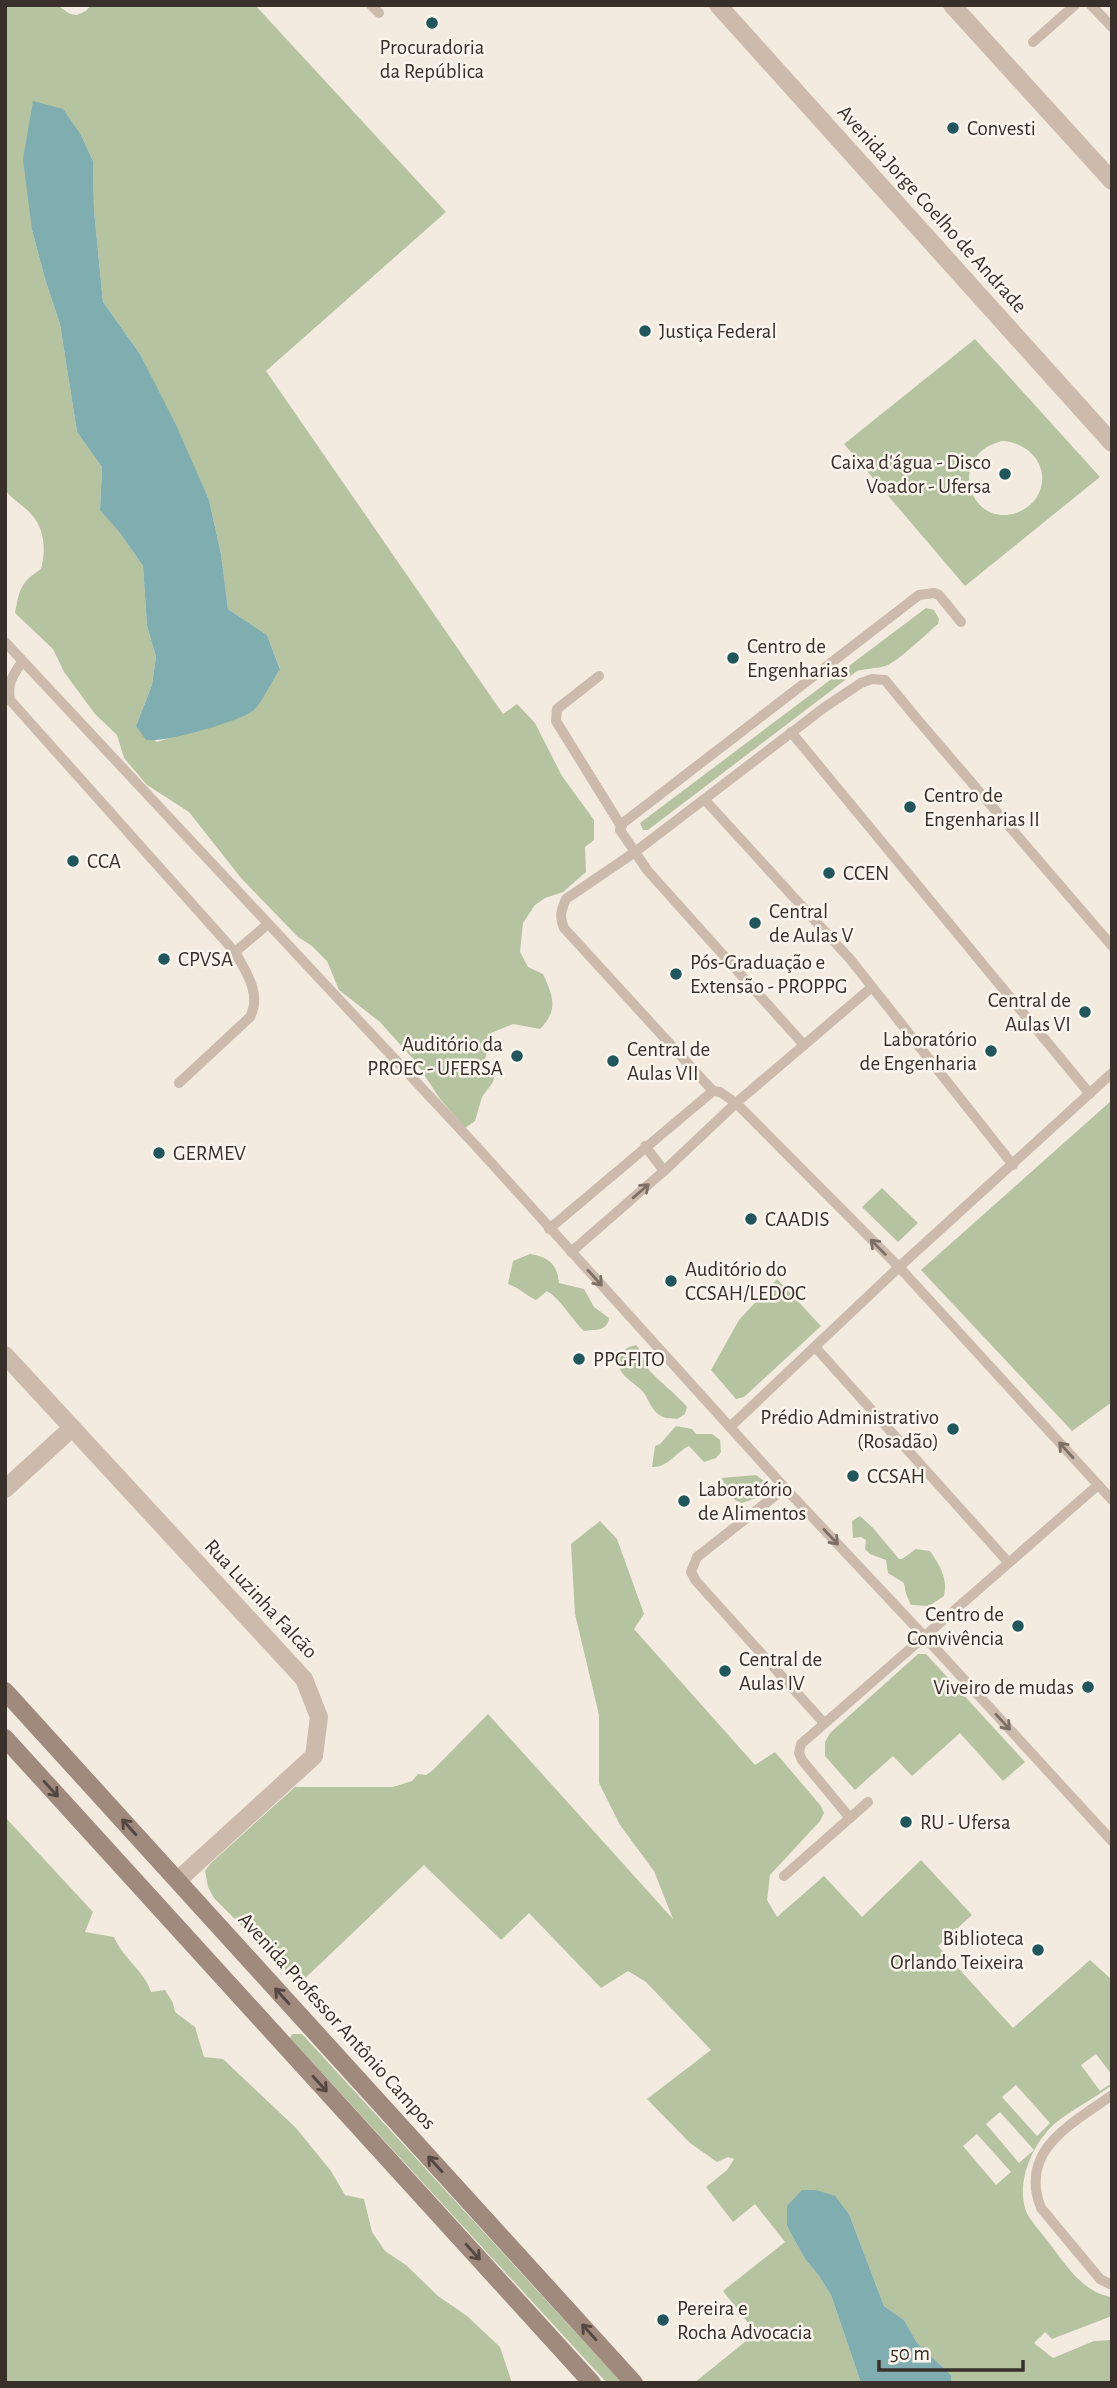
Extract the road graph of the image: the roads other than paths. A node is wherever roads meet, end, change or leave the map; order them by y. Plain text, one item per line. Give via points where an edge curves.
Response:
1 (718, 5) edge
2 (952, 5) edge
3 (1075, 5) edge
4 (1091, 5) edge
5 (1112, 27) edge
6 (1033, 42) dead end
7 (1112, 181) edge
8 (1112, 443) edge
9 (961, 622) dead end
10 (5, 642) edge
11 (22, 662) junction
12 (600, 676) dead end
13 (791, 732) junction
14 (705, 800) junction
15 (621, 826) junction
16 (635, 852) junction
17 (268, 924) junction
18 (1112, 946) edge
19 (235, 951) junction
20 (872, 988) junction
21 (804, 1045) junction
22 (1112, 1073) edge
23 (179, 1083) dead end
24 (713, 1091) junction
25 (1090, 1094) junction
26 (736, 1103) junction
27 (645, 1146) junction
28 (1013, 1165) junction
29 (664, 1171) junction
30 (549, 1229) junction
31 (571, 1252) junction
32 (899, 1268) junction
33 (816, 1348) junction
34 (5, 1355) edge
35 (730, 1427) junction
36 (72, 1428) junction
37 (1098, 1485) junction
38 (785, 1488) junction
39 (5, 1489) edge
40 (1112, 1500) edge
41 (1007, 1562) junction
42 (925, 1637) junction
43 (5, 1691) edge
44 (824, 1723) junction
45 (5, 1738) edge
46 (868, 1802) dead end
47 (850, 1818) junction
48 (1112, 1841) edge
49 (784, 1876) dead end
50 (178, 1880) junction
51 (209, 1914) junction
52 (184, 1934) junction
53 (243, 1953) junction
54 (217, 1971) junction
55 (1112, 2095) edge
56 (1112, 2285) edge
57 (592, 2383) edge
58 (635, 2383) edge

1 - 8 street, Avenida Jorge Coelho de Andrade
2 - 7 street
3 - 6 lane
4 - 5 lane
9 - 15 lane via 939,595 919,595
10 - 11 lane
11 - 17 lane
11 - 19 lane via 10,679 10,700
12 - 15 lane via 557,709 556,721
13 - 14 lane
13 - 18 lane via 860,683 885,680
13 - 25 lane
14 - 16 lane
14 - 20 lane
15 - 16 lane
16 - 21 lane
16 - 24 lane via 566,899 561,920
17 - 19 lane
17 - 30 lane
19 - 23 lane via 254,992 255,1007 250,1017
20 - 21 lane
20 - 28 lane
21 - 26 lane
22 - 25 lane
24 - 26 lane
24 - 27 lane
25 - 28 lane
26 - 29 lane
32 -> 26 lane
27 - 29 lane
27 - 30 lane
28 - 32 lane
31 -> 29 lane
30 - 31 lane
31 -> 35 lane
32 - 33 lane
37 -> 32 lane
33 - 35 lane
33 - 41 lane
34 - 36 street, Rua Luzinha Falcão
35 - 38 lane
36 - 39 street
36 - 50 street, Rua Luzinha Falcão via 304,1679 319,1717 314,1756
37 - 40 lane
37 - 41 lane
38 -> 42 lane
38 - 44 lane via 697,1557 691,1572
41 - 42 lane
42 - 44 lane
42 -> 48 lane
50 -> 43 street, Avenida Professor Antônio Campos
44 - 47 lane via 801,1744 799,1753
45 -> 52 street
46 - 47 lane
47 - 49 lane
50 - 51 street, Avenida Professor Antônio Campos
51 - 52 street
51 - 53 street, Avenida Professor Antônio Campos
52 - 54 street
53 - 54 street
58 -> 53 street, Avenida Professor Antônio Campos
54 -> 57 street
55 - 56 lane via 1056,2135 1034,2179 1041,2208 1100,2279

